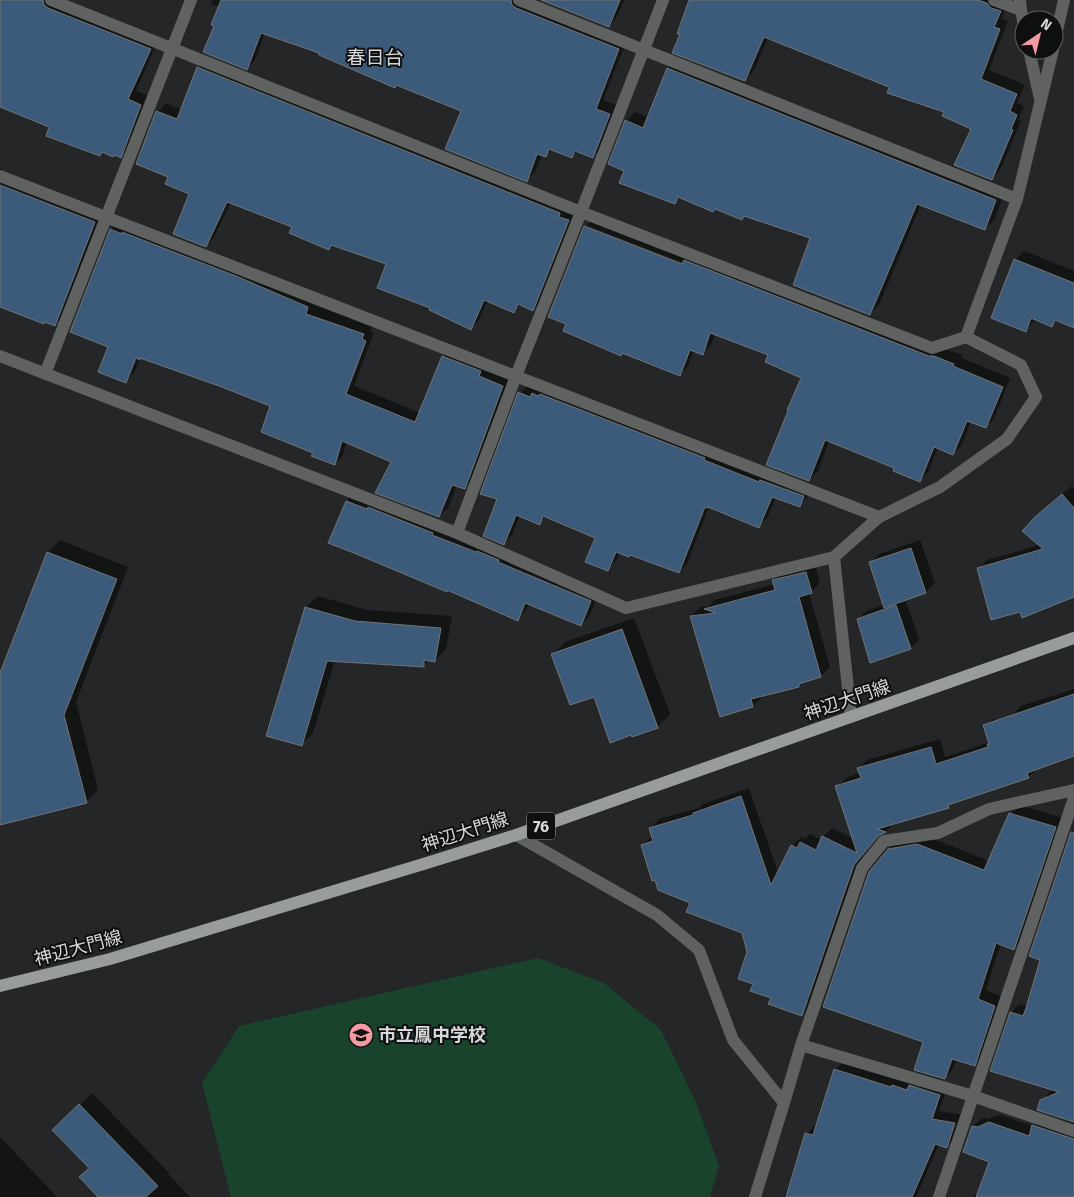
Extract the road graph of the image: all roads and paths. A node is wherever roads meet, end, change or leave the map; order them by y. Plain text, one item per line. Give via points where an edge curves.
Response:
1 (52, 0) edge
2 (191, 0) edge
3 (519, 0) edge
4 (663, 0) edge
5 (994, 0) edge
6 (1020, 5) edge
7 (172, 48) junction
8 (643, 50) junction
9 (1031, 60) edge
10 (1051, 60) edge
11 (1041, 103) junction
12 (0, 176) edge
13 (1017, 199) junction
14 (582, 212) junction
15 (107, 217) junction
16 (966, 337) junction
17 (0, 356) edge
18 (45, 374) junction
19 (516, 376) junction
20 (879, 517) junction
21 (457, 533) junction
22 (834, 557) junction
23 (1074, 638) edge
24 (851, 717) junction
25 (1074, 790) edge
26 (1074, 798) edge
27 (516, 835) junction
28 (0, 986) edge
29 (801, 1045) junction
30 (973, 1096) junction
31 (784, 1103) junction
32 (1074, 1131) edge
33 (755, 1197) edge
34 (939, 1197) edge

1 - 7 street
2 - 7 street
3 - 8 street
4 - 8 street
5 - 6 street
7 - 14 street
7 - 15 street
8 - 13 street
8 - 14 street
9 - 11 street
10 - 11 street
11 - 13 street
12 - 15 street
13 - 16 street
14 - 16 street via 932,348
14 - 19 street
15 - 18 street
15 - 19 street
16 - 20 street via 1021,365 1036,397 1007,438 940,487
17 - 18 street
18 - 21 street
19 - 20 street
19 - 21 street
20 - 22 street
21 - 22 street via 626,608
22 - 24 street
23 - 24 main road, 神辺大門線 / 76
24 - 27 main road, 神辺大門線 / 76
25 - 29 street via 989,809 938,833 884,841 862,868
26 - 30 street
27 - 28 main road, 神辺大門線 / 76 via 110,959
27 - 31 street via 657,915 699,950 733,1040
29 - 30 street
29 - 31 street
30 - 32 street
30 - 34 street
31 - 33 street

